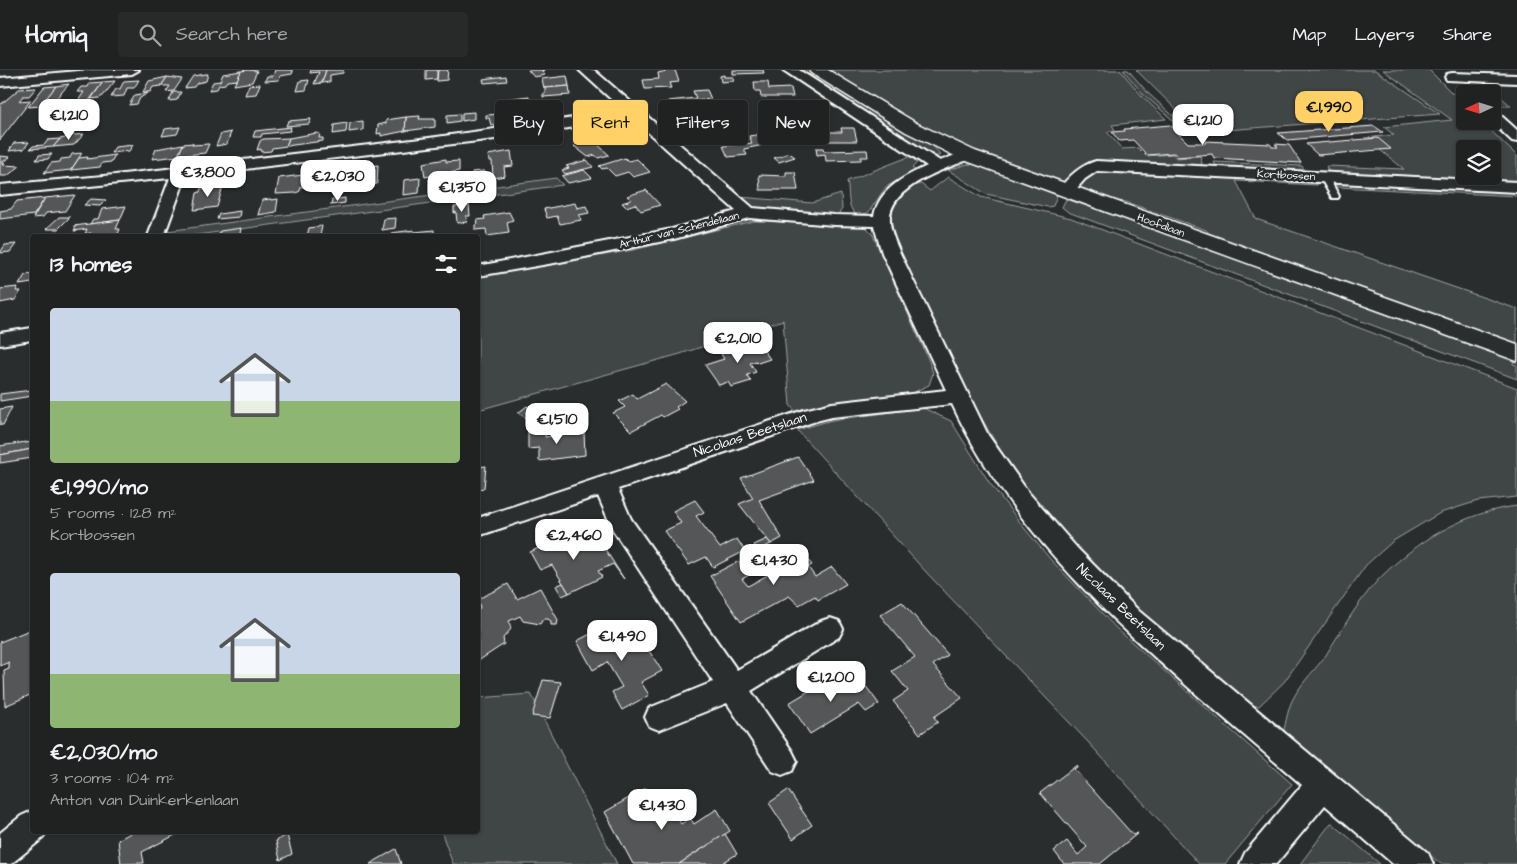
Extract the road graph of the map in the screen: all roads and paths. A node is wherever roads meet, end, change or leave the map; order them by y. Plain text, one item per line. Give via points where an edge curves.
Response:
1 (132, 70) edge
2 (586, 70) edge
3 (790, 70) edge
4 (817, 70) edge
5 (1449, 73) edge
6 (1517, 79) edge
7 (0, 82) edge
8 (1461, 85) edge
9 (620, 100) edge
10 (573, 123) edge
11 (1501, 123) edge
12 (648, 125) edge
13 (1517, 138) edge
14 (968, 155) junction
15 (939, 167) junction
16 (180, 172) junction
17 (1324, 177) junction
18 (1517, 187) edge
19 (0, 190) edge
20 (1066, 191) junction
21 (1336, 196) dead end
22 (748, 213) junction
23 (882, 221) junction
24 (157, 234) edge
25 (480, 271) edge
26 (30, 334) edge
27 (0, 339) edge
28 (1517, 354) edge
29 (958, 396) junction
30 (605, 484) junction
31 (480, 526) edge
32 (830, 629) dead end
33 (732, 688) junction
34 (659, 717) dead end
35 (782, 761) dead end
36 (1322, 784) junction
37 (30, 829) edge
38 (0, 853) edge
39 (1256, 864) edge
40 (1417, 864) edge

1 - 7 street
2 - 9 street
3 - 15 street
4 - 14 street, Hoofdlaan via 912,128
5 - 6 street
5 - 8 street
10 - 16 street
11 - 13 street
12 - 22 street
14 - 15 street
14 - 20 street, Hoofdlaan
15 - 23 street via 898,189 886,202
16 - 19 street
16 - 24 street
17 - 18 street, Kortbossen
17 - 20 street, Kortbossen via 1096,166 1089,168
17 - 21 lane
20 - 28 street, Hoofdlaan
22 - 23 street, Arthur van Schendellaan
22 - 25 street, Arthur van Schendellaan via 674,234
23 - 29 street, Nicolaas Beetslaan via 886,241
26 - 27 street
29 - 30 street, Nicolaas Beetslaan via 832,410
29 - 36 street, Nicolaas Beetslaan via 979,438 1005,478 1068,555 1130,619
30 - 31 street, Nicolaas Beetslaan
30 - 33 street via 621,524
32 - 33 street
33 - 34 street
33 - 35 street
36 - 39 street
36 - 40 street, Nicolaas Beetslaan
37 - 38 street

